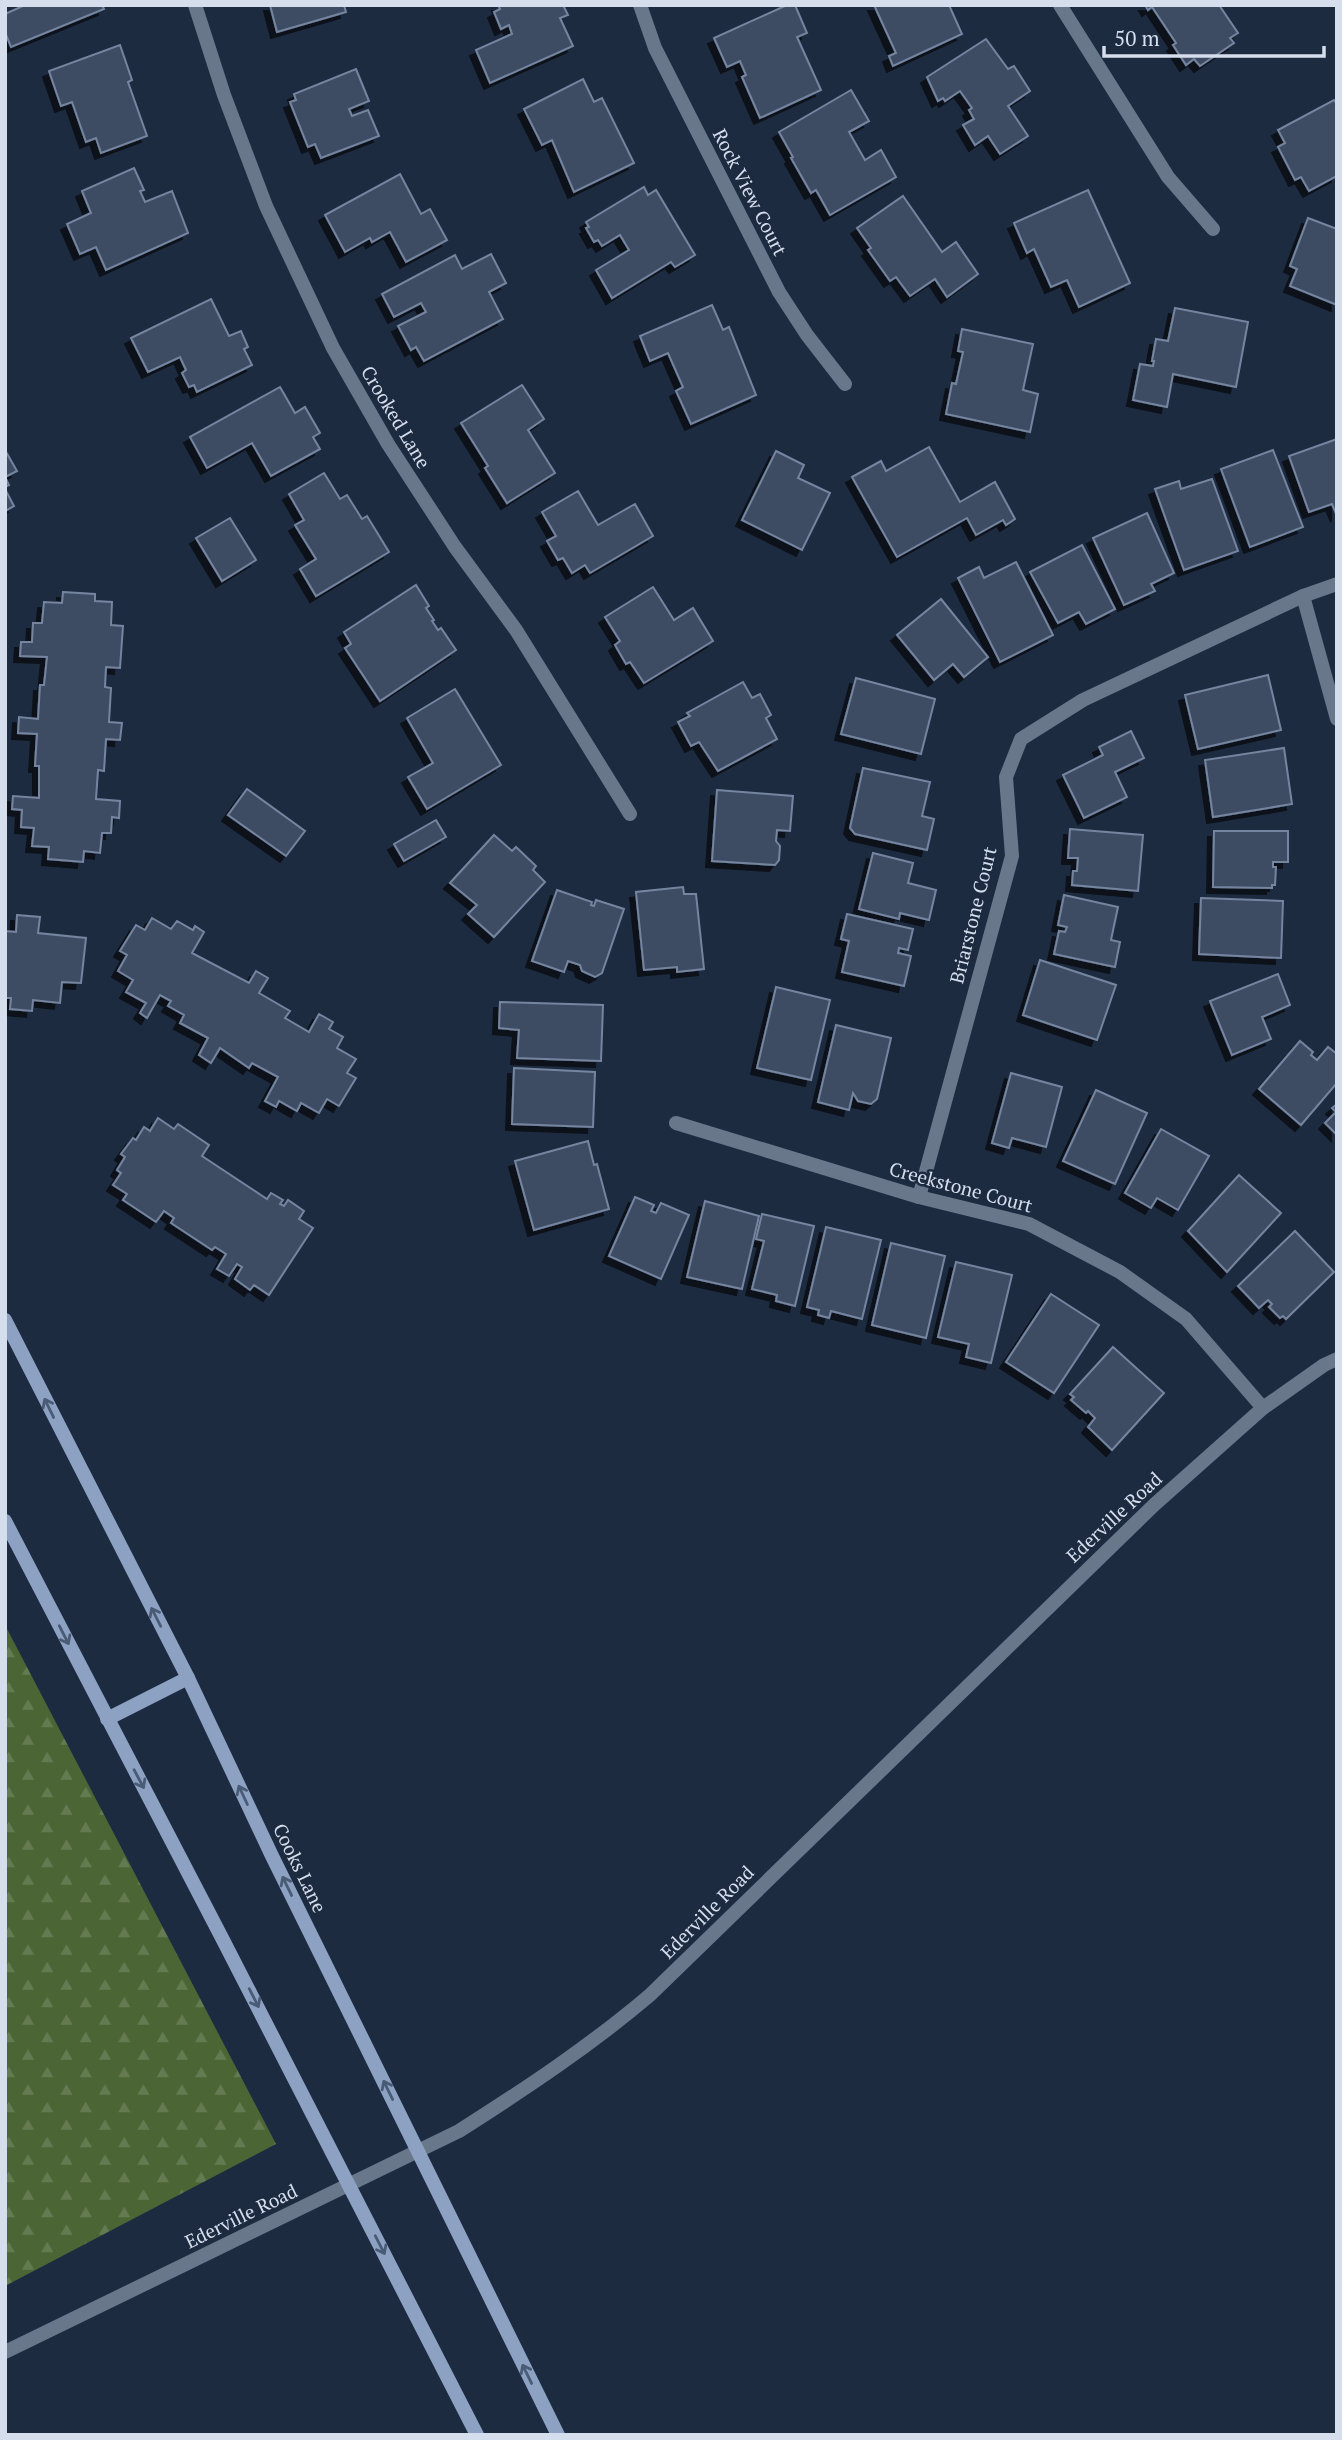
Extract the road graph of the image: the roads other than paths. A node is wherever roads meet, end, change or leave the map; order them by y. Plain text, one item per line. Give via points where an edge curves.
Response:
1 (194, 5) edge
2 (640, 5) edge
3 (1060, 5) edge
4 (1213, 229) dead end
5 (845, 384) dead end
6 (1337, 584) edge
7 (1303, 596) junction
8 (1337, 719) edge
9 (630, 814) dead end
10 (676, 1123) dead end
11 (919, 1197) junction
12 (5, 1320) edge
13 (1337, 1359) edge
14 (1263, 1408) junction
15 (5, 1521) edge
16 (188, 1678) junction
17 (107, 1719) junction
18 (418, 2151) junction
19 (349, 2185) junction
20 (5, 2352) edge
21 (477, 2435) edge
22 (558, 2435) edge

1 - 9 street, Crooked Lane via 266,206 333,348 388,444 516,630
2 - 5 street, Rock View Court via 655,48 779,292
3 - 4 street via 1168,177
6 - 7 street, Briarstone Court
7 - 8 street
7 - 11 street, Briarstone Court via 1083,700 1021,739 1006,777 1012,856
10 - 11 street, Creekstone Court
11 - 14 street, Creekstone Court via 1030,1224 1120,1272 1186,1319
16 -> 12 main road, Cooks Lane
13 - 14 street, Ederville Road
14 - 18 street, Ederville Road via 1154,1505 650,1995 603,2035 510,2099
15 -> 17 main road
16 - 17 main road
18 -> 16 main road, Cooks Lane
17 -> 19 main road
18 - 19 street, Ederville Road
22 -> 18 main road, Cooks Lane
19 - 20 street, Ederville Road
19 -> 21 main road

